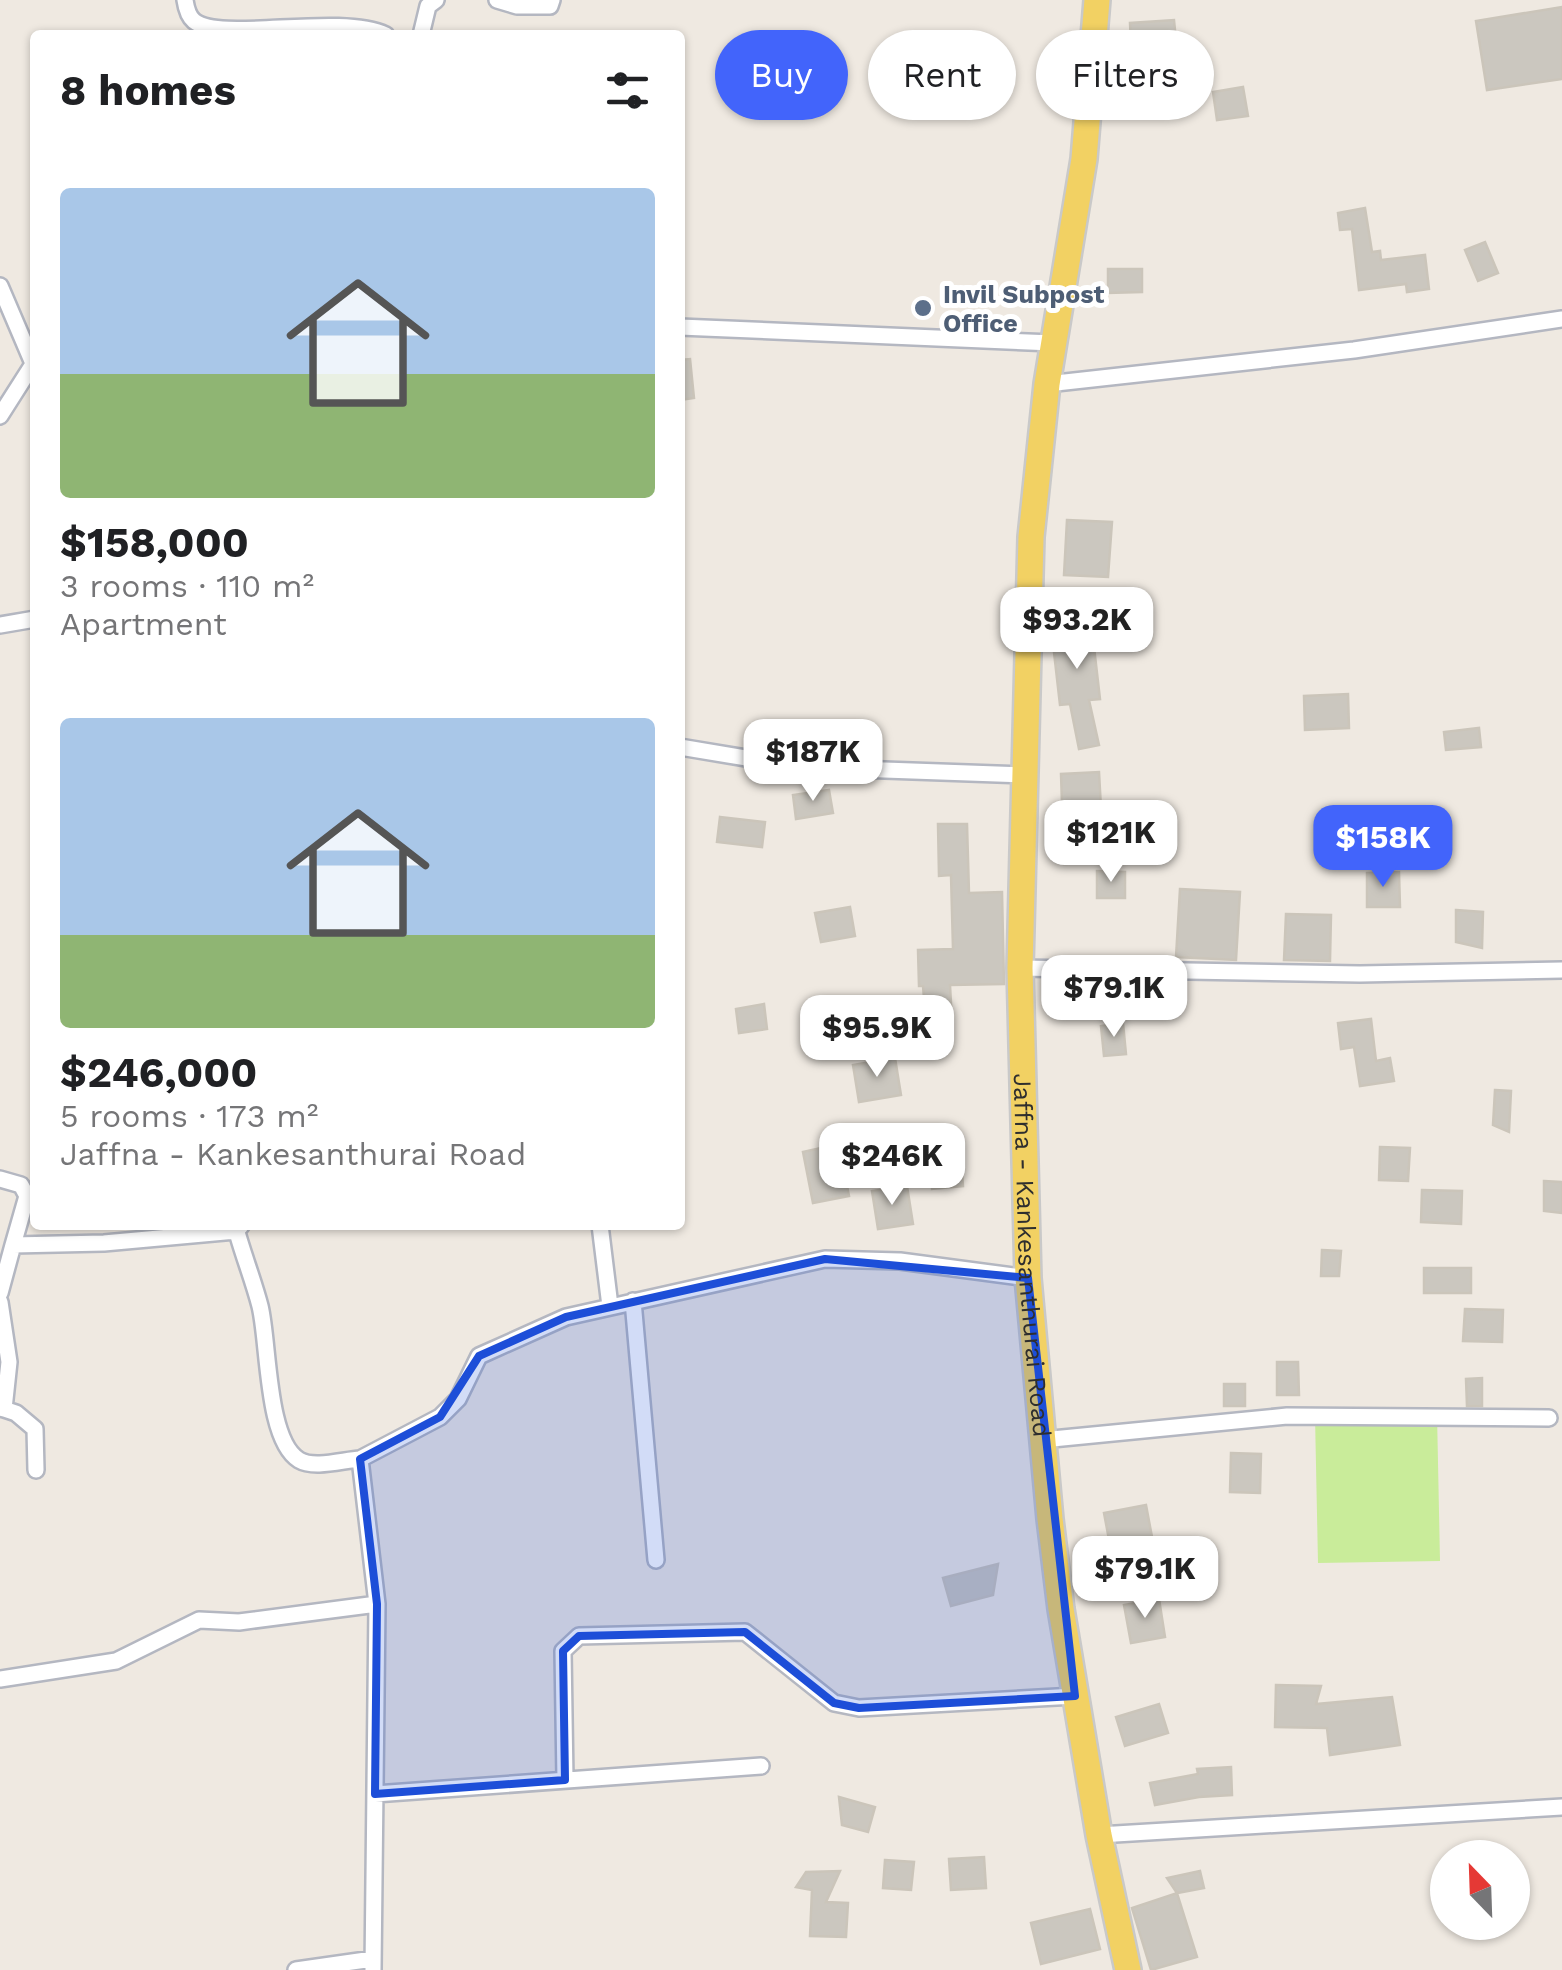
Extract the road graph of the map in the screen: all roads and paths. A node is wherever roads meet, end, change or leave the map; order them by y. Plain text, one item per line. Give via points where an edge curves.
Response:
1 (185, 0) edge
2 (436, 0) edge
3 (498, 0) edge
4 (552, 0) edge
5 (1097, 0) edge
6 (220, 30) edge
7 (220, 30) edge
8 (363, 30) edge
9 (422, 30) edge
10 (0, 287) edge
11 (1562, 319) edge
12 (685, 327) edge
13 (1053, 342) junction
14 (30, 355) edge
15 (30, 370) edge
16 (1047, 384) junction
17 (0, 416) edge
18 (30, 620) edge
19 (0, 625) edge
20 (685, 748) edge
21 (1025, 775) junction
22 (1020, 968) junction
23 (1562, 970) edge
24 (0, 1179) edge
25 (213, 1230) edge
26 (239, 1230) edge
27 (601, 1230) edge
28 (13, 1245) junction
29 (1028, 1278) junction
30 (0, 1293) edge
31 (632, 1301) junction
32 (0, 1302) edge
33 (610, 1306) junction
34 (2, 1409) edge
35 (1549, 1418) dead end
36 (1042, 1440) junction
37 (360, 1459) junction
38 (36, 1470) dead end
39 (656, 1560) dead end
40 (377, 1604) junction
41 (0, 1679) edge
42 (1076, 1696) junction
43 (761, 1766) dead end
44 (565, 1780) junction
45 (375, 1794) junction
46 (1562, 1807) edge
47 (1099, 1835) junction
48 (373, 1965) edge
49 (296, 1970) edge
50 (1128, 1970) edge

1 - 6 street via 194,22
2 - 9 street
3 - 4 street via 517,6 550,6
5 - 13 main road, Jaffna - Kankesanthurai Road via 1084,160
7 - 8 street via 335,24
10 - 14 street
11 - 16 street
12 - 13 street
13 - 16 main road, Jaffna - Kankesanthurai Road
15 - 17 street
16 - 21 main road, Jaffna - Kankesanthurai Road via 1031,536
18 - 19 street
20 - 21 street via 800,767
21 - 22 main road, Jaffna - Kankesanthurai Road
22 - 23 street
22 - 29 main road, Jaffna - Kankesanthurai Road
24 - 28 street via 21,1185 27,1196
25 - 28 street
26 - 37 street via 284,1442 310,1464
27 - 33 street
28 - 30 street
29 - 31 street via 825,1259
29 - 36 main road, Jaffna - Kankesanthurai Road
31 - 33 street
31 - 39 street
32 - 34 street via 9,1362
33 - 37 street via 566,1317 479,1356 458,1399 440,1416
34 - 38 street via 35,1429
35 - 36 street via 1287,1416
36 - 42 main road, Jaffna - Kankesanthurai Road
37 - 40 street
40 - 41 street via 239,1622 198,1620 116,1661
40 - 45 street
42 - 44 street via 859,1708 834,1703 745,1632 579,1636 563,1651
42 - 47 main road, Jaffna - Kankesanthurai Road
43 - 44 street
44 - 45 street
45 - 48 street
46 - 47 street
47 - 50 main road, Jaffna - Kankesanthurai Road
48 - 49 street

